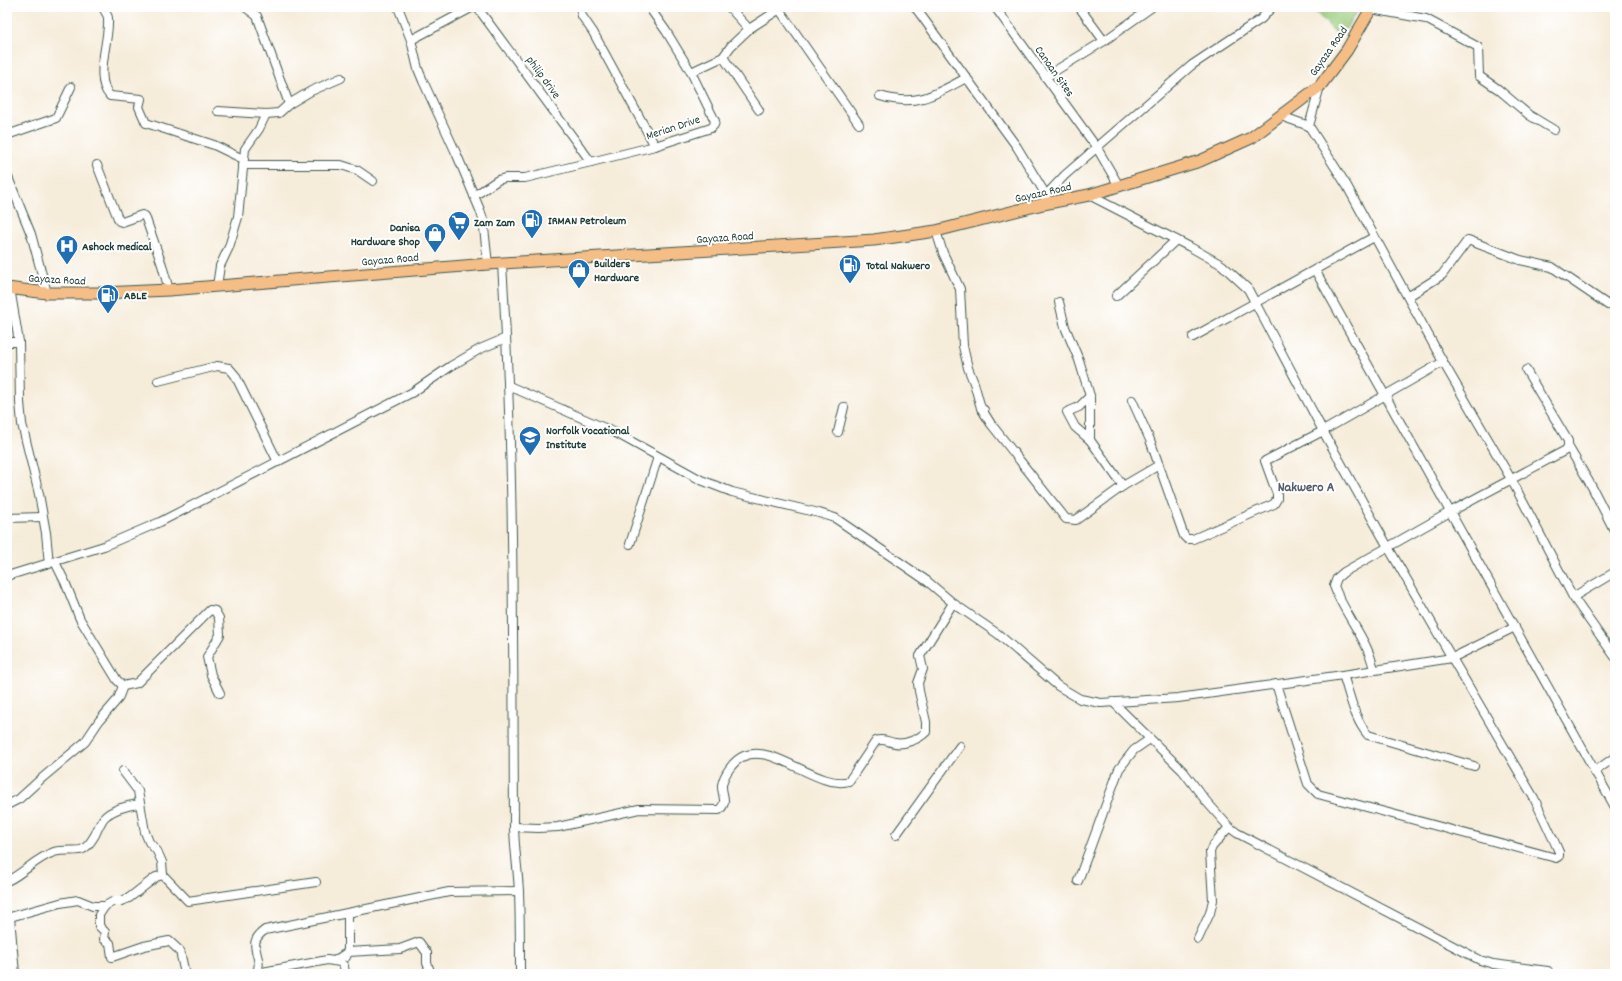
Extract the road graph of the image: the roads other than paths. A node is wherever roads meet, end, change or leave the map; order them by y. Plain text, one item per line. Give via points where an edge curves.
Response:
1 (103, 7) edge
2 (245, 7) edge
3 (398, 7) edge
4 (473, 7) edge
5 (477, 7) edge
6 (580, 7) edge
7 (649, 7) edge
8 (729, 7) edge
9 (915, 7) edge
10 (995, 7) edge
11 (1079, 7) edge
12 (1152, 7) edge
13 (1272, 7) edge
14 (781, 8) edge
15 (1371, 8) edge
16 (749, 30) junction
17 (411, 40) junction
18 (1104, 41) junction
19 (723, 57) junction
20 (691, 72) junction
21 (1045, 77) junction
22 (341, 78) dead end
23 (966, 78) junction
24 (1320, 86) junction
25 (71, 88) dead end
26 (880, 96) dead end
27 (289, 104) junction
28 (758, 110) dead end
29 (218, 111) dead end
30 (266, 114) junction
31 (1281, 116) junction
32 (859, 124) dead end
33 (1309, 126) junction
34 (1554, 130) dead end
35 (7, 135) edge
36 (655, 146) junction
37 (1097, 148) junction
38 (243, 162) junction
39 (591, 162) junction
40 (97, 165) dead end
41 (7, 175) edge
42 (373, 181) dead end
43 (1119, 186) junction
44 (1089, 195) junction
45 (474, 196) junction
46 (1044, 200) junction
47 (936, 231) junction
48 (1374, 236) junction
49 (1176, 240) junction
50 (488, 264) junction
51 (502, 264) junction
52 (1315, 270) junction
53 (218, 286) junction
54 (8, 288) edge
55 (169, 290) junction
56 (47, 293) junction
57 (1116, 296) dead end
58 (1409, 296) junction
59 (1059, 302) dead end
60 (1255, 304) junction
61 (1608, 305) dead end
62 (1193, 337) dead end
63 (506, 338) junction
64 (7, 342) edge
65 (19, 342) junction
66 (1443, 362) junction
67 (1526, 370) dead end
68 (158, 381) dead end
69 (509, 386) junction
70 (1385, 395) junction
71 (1090, 396) junction
72 (1132, 400) dead end
73 (844, 407) dead end
74 (1323, 431) junction
75 (838, 432) dead end
76 (1090, 440) junction
77 (1568, 446) junction
78 (658, 457) junction
79 (278, 462) junction
80 (1159, 465) junction
81 (1511, 479) junction
82 (1123, 486) junction
83 (1450, 512) junction
84 (43, 517) junction
85 (7, 518) edge
86 (1615, 532) edge
87 (630, 544) dead end
88 (1388, 547) junction
89 (52, 563) junction
90 (1615, 572) edge
91 (7, 576) edge
92 (1573, 597) junction
93 (953, 603) junction
94 (1515, 627) junction
95 (1452, 658) junction
96 (1615, 658) edge
97 (1374, 670) junction
98 (1343, 675) junction
99 (1276, 684) junction
100 (124, 686) junction
101 (220, 693) dead end
102 (1113, 702) junction
103 (1150, 740) junction
104 (960, 746) dead end
105 (1615, 757) edge
106 (1474, 766) dead end
107 (123, 771) dead end
108 (1594, 772) junction
109 (139, 804) junction
110 (7, 805) edge
111 (1615, 807) edge
112 (514, 827) junction
113 (1229, 827) junction
114 (896, 835) dead end
115 (163, 876) junction
116 (7, 881) edge
117 (1078, 881) dead end
118 (316, 882) dead end
119 (519, 891) junction
120 (105, 906) junction
121 (348, 913) junction
122 (9, 916) edge
123 (1198, 938) dead end
124 (348, 952) junction
125 (334, 961) junction
126 (344, 970) edge
127 (1548, 971) dead end
128 (16, 974) edge
129 (185, 974) edge
130 (256, 974) edge
131 (431, 974) edge
132 (520, 974) edge

1 - 38 street via 108,17 103,74 104,84 110,96 141,99 139,107 146,122 214,145
2 - 27 street via 257,16
3 - 17 street
4 - 17 street
5 - 39 street, philip drive
6 - 36 street via 582,16
7 - 20 street
8 - 16 street
9 - 23 street
10 - 21 street, Canaan Sites
11 - 18 street
12 - 18 street
13 - 37 street via 1261,19 1192,65
14 - 16 street
14 - 32 street
15 - 24 main road, Gayaza Road via 1348,50
15 - 34 street via 1426,19 1478,47 1479,76
16 - 19 street
17 - 45 street via 418,69
18 - 21 street
19 - 20 street
19 - 28 street
20 - 36 street, Merian Drive via 715,121 714,125
21 - 37 street, Canaan Sites
22 - 27 street
23 - 26 street via 921,99 897,101
23 - 46 street via 1017,147
24 - 31 main road, Gayaza Road
24 - 33 street
25 - 35 street via 56,118
27 - 30 street via 279,113
29 - 30 street
30 - 38 street via 245,149
31 - 33 street
31 - 43 main road, Gayaza Road via 1251,138 1200,161
33 - 48 street via 1347,186
36 - 39 street, Merian Drive
37 - 43 street, Canaan Sites
37 - 46 street via 1065,175
38 - 42 street via 341,165 357,170
38 - 53 street via 238,217 220,266
39 - 45 street, Merian Drive via 525,178 498,180
40 - 55 street via 119,221 145,216
41 - 56 street via 31,234
43 - 44 main road, Gayaza Road
44 - 46 main road, Gayaza Road
44 - 49 street
45 - 50 street via 483,219
46 - 47 main road, Gayaza Road
47 - 51 main road, Gayaza Road via 874,240
47 - 82 street via 943,254 960,289 968,368 982,409 991,424 1066,519 1076,520
48 - 52 street
48 - 58 street
49 - 57 street
49 - 60 street via 1222,265 1248,289
50 - 51 main road, Gayaza Road
50 - 53 main road, Gayaza Road
51 - 63 street
52 - 60 street
52 - 70 street
53 - 55 main road, Gayaza Road
54 - 56 main road, Gayaza Road
54 - 65 street
55 - 56 main road, Gayaza Road
58 - 61 street via 1442,275 1468,240 1520,260 1552,267
58 - 66 street
59 - 71 street via 1065,327
60 - 62 street
60 - 74 street
63 - 69 street
63 - 79 street via 480,349 413,392
64 - 65 street
65 - 84 street via 22,424
66 - 70 street
66 - 81 street
67 - 77 street
68 - 79 street via 217,366 229,368 235,374
69 - 78 street via 616,433
69 - 112 street via 514,637
70 - 74 street
70 - 83 street
71 - 76 street
71 - 76 street via 1079,407 1067,412
72 - 80 street
73 - 75 street
74 - 80 street via 1265,461 1277,494 1274,504 1193,539 1184,536
74 - 88 street
76 - 82 street
77 - 81 street via 1566,450
77 - 86 street
78 - 87 street
78 - 93 street via 725,490 835,518 921,576
79 - 89 street via 160,522 104,546
80 - 82 street
81 - 83 street
81 - 92 street
83 - 88 street
83 - 94 street
84 - 85 street
84 - 89 street
88 - 95 street
88 - 97 street via 1344,572 1337,578 1334,586 1367,647
89 - 91 street
89 - 100 street via 65,582 80,619 117,680
90 - 92 street
92 - 96 street
93 - 102 street via 998,634 1071,695 1090,702
93 - 112 street via 920,656 923,669 918,683 926,732 900,743 876,741 849,781 841,783 830,780 769,756 752,754 741,758 728,772 722,786 725,801 719,810 639,809 558,827
94 - 95 street
94 - 108 street
95 - 97 street
95 - 99 street via 1534,798 1559,852 1558,857 1318,794 1308,784
97 - 98 street
98 - 99 street
98 - 106 street via 1355,713 1368,735
99 - 102 street via 1178,698
100 - 101 street via 142,679 207,613 213,610 218,613 220,635 207,657
100 - 110 street via 118,699 98,721 85,742 19,799
102 - 103 street
103 - 113 street via 1183,771
103 - 117 street via 1134,750 1120,769
104 - 114 street
105 - 108 street
107 - 109 street via 138,791
108 - 111 street
109 - 115 street via 145,832 162,862
109 - 116 street via 130,805 104,818 89,845 81,851 66,849 54,852 37,860
112 - 119 street
113 - 123 street via 1210,852 1213,900
113 - 127 street via 1480,960
115 - 118 street via 188,902
115 - 120 street via 151,880 129,898
119 - 121 street via 448,892
119 - 132 street
120 - 122 street via 93,906 78,900
120 - 129 street via 99,915 98,926 105,932 104,939 110,943 112,957 169,941 180,951
121 - 124 street
121 - 130 street via 264,930 254,941 258,962
122 - 128 street
124 - 125 street
124 - 126 street
124 - 131 street via 400,949 419,942 427,953
125 - 126 street via 340,962
125 - 130 street

